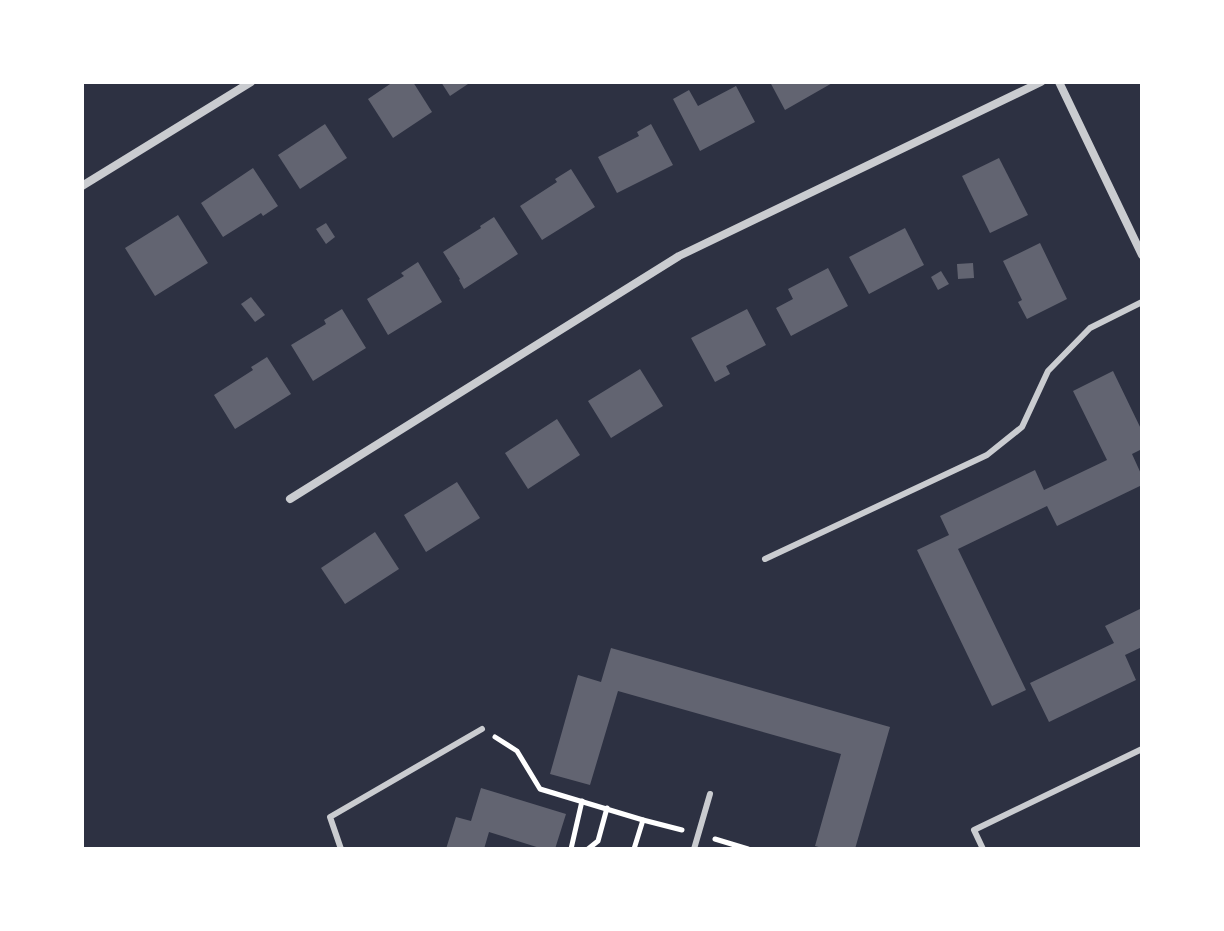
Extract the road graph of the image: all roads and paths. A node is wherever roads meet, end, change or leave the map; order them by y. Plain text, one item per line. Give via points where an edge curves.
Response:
1 (251, 82) edge
2 (1041, 82) edge
3 (1059, 82) edge
4 (82, 186) edge
5 (1142, 255) edge
6 (1142, 302) edge
7 (290, 499) dead end
8 (765, 559) dead end
9 (482, 729) joint
10 (1142, 749) edge
11 (710, 794) dead end
12 (582, 801) junction
13 (607, 808) junction
14 (643, 820) junction
15 (699, 834) junction
16 (341, 849) edge
17 (571, 849) edge
18 (588, 849) edge
19 (634, 849) edge
20 (694, 849) edge
21 (748, 849) edge
22 (983, 849) edge

1 - 4 street
2 - 7 street via 679,256
3 - 5 street
6 - 8 lane via 1090,328 1048,371 1022,427 987,455
9 - 12 path via 517,751 540,789
9 - 16 lane via 330,817
10 - 22 lane via 974,830
11 - 15 lane
12 - 13 path
12 - 17 path
13 - 14 path
13 - 18 path via 598,841
14 - 15 path
14 - 19 path
15 - 20 lane
15 - 21 path

